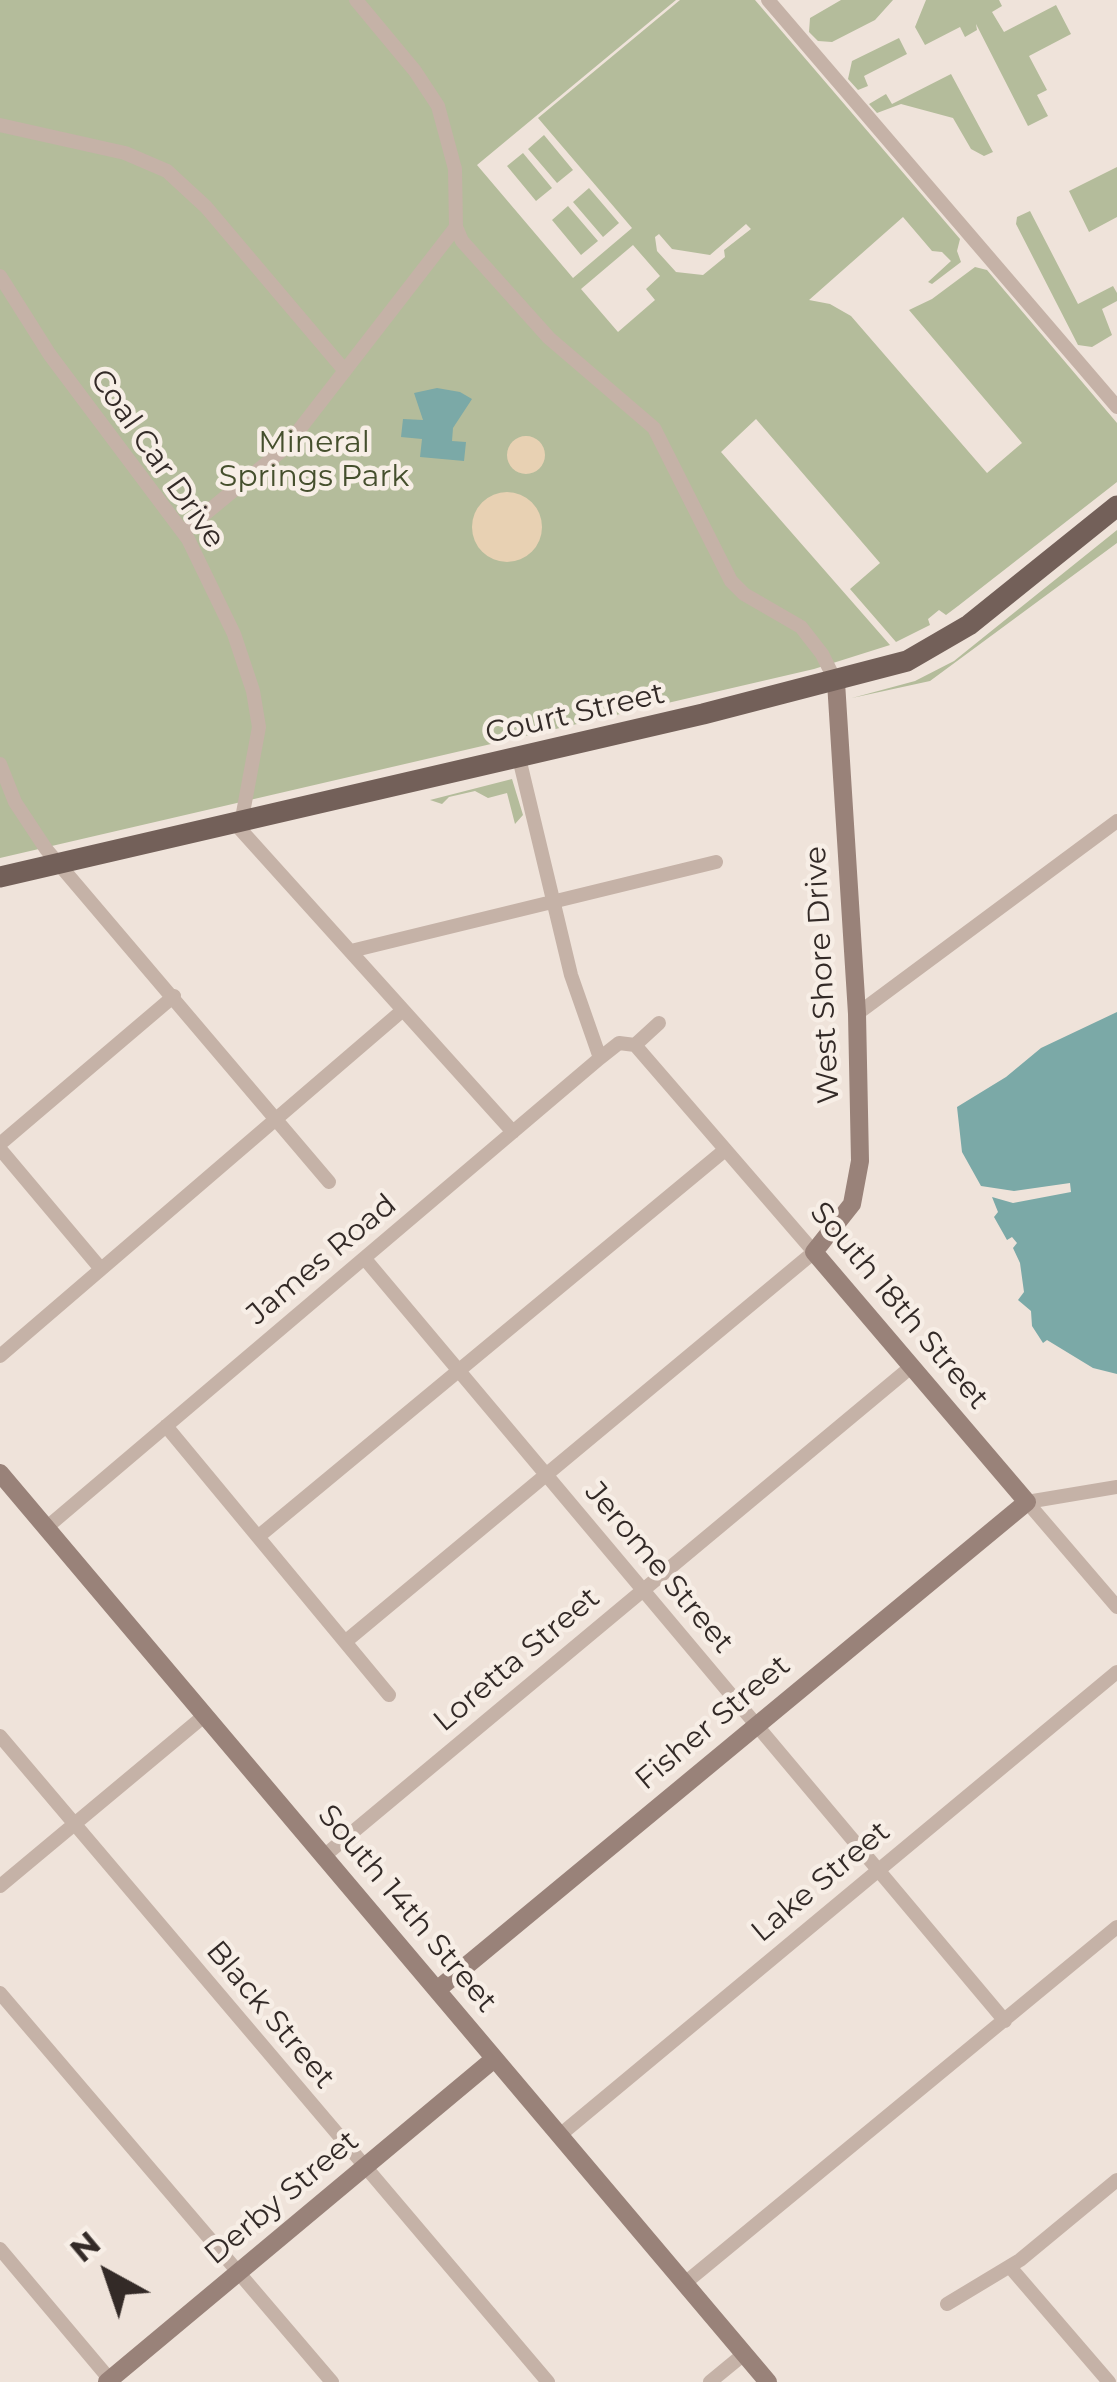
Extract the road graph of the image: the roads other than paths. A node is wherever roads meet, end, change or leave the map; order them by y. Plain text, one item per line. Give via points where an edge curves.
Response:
1 (356, 0) edge
2 (767, 0) edge
3 (0, 125) edge
4 (456, 227) junction
5 (0, 276) edge
6 (345, 371) junction
7 (1117, 407) edge
8 (1117, 506) edge
9 (184, 532) junction
10 (836, 682) junction
11 (520, 758) junction
12 (0, 764) edge
13 (239, 823) junction
14 (1113, 827) edge
15 (716, 862) dead end
16 (60, 863) junction
17 (0, 880) edge
18 (553, 902) junction
19 (351, 951) junction
20 (174, 996) junction
21 (403, 1010) junction
22 (856, 1014) junction
23 (659, 1024) dead end
24 (635, 1045) junction
25 (600, 1058) junction
26 (276, 1119) junction
27 (513, 1132) junction
28 (0, 1146) edge
29 (725, 1150) junction
30 (329, 1182) dead end
31 (814, 1252) junction
32 (365, 1259) junction
33 (101, 1269) junction
34 (0, 1356) edge
35 (911, 1366) junction
36 (457, 1371) junction
37 (166, 1426) junction
38 (0, 1473) edge
39 (544, 1476) junction
40 (1117, 1487) edge
41 (1027, 1502) junction
42 (46, 1528) junction
43 (259, 1536) junction
44 (643, 1591) junction
45 (1117, 1607) edge
46 (345, 1642) junction
47 (1117, 1672) edge
48 (389, 1695) dead end
49 (204, 1715) junction
50 (758, 1726) junction
51 (0, 1736) edge
52 (74, 1824) junction
53 (324, 1856) junction
54 (878, 1869) junction
55 (0, 1886) edge
56 (1117, 1927) edge
57 (437, 1990) junction
58 (0, 1993) edge
59 (1005, 2021) junction
60 (494, 2059) junction
61 (560, 2135) junction
62 (364, 2168) junction
63 (1117, 2180) edge
64 (0, 2249) edge
65 (1010, 2267) junction
66 (238, 2273) junction
67 (685, 2283) junction
68 (947, 2304) dead end
69 (744, 2354) junction
70 (110, 2381) edge
71 (332, 2382) edge
72 (548, 2382) edge
73 (710, 2382) edge
74 (768, 2382) edge
75 (1109, 2382) edge

1 - 4 street via 438,106 455,169
2 - 7 street
3 - 6 street via 125,153 167,172
4 - 6 street
4 - 10 street via 518,307 654,428 731,581 801,627
5 - 9 street, Coal Car Drive via 45,349
6 - 9 street via 269,464
8 - 10 main road, Court Street via 943,643
9 - 13 street, Coal Car Drive via 236,638 257,709 258,743
10 - 11 main road, Court Street
10 - 22 main road, West Shore Drive
11 - 13 main road, Court Street
11 - 18 street
12 - 16 street via 24,819
13 - 16 main road, Court Street
13 - 19 street
14 - 22 street
15 - 18 street
16 - 17 main road, Court Street
16 - 20 street
18 - 19 street
18 - 25 street
19 - 21 street
20 - 26 street
20 - 28 street
21 - 26 street
21 - 27 street
22 - 31 main road, West Shore Drive via 859,1182 842,1221
23 - 24 street
24 - 25 street, James Road via 619,1043
24 - 29 street, South 18th Street
25 - 27 street, James Road
26 - 30 street
26 - 33 street
27 - 32 street, James Road
28 - 33 street
29 - 31 street, South 18th Street
29 - 36 street
31 - 35 main road, South 18th Street
31 - 39 street
32 - 36 street, Jerome Street
32 - 37 street, James Road
33 - 34 street
35 - 41 main road, South 18th Street
35 - 44 street, Loretta Street
36 - 39 street, Jerome Street
36 - 43 street
37 - 42 street, James Road
37 - 43 street
38 - 42 main road, South 14th Street
39 - 44 street, Jerome Street
39 - 46 street
40 - 41 street
41 - 45 street, South 18th Street
41 - 50 main road, Fisher Street
42 - 49 main road, South 14th Street
43 - 46 street
44 - 50 street, Jerome Street
44 - 53 street, Loretta Street
46 - 48 street
47 - 54 street, Lake Street
49 - 52 street
49 - 53 main road, South 14th Street
50 - 54 street, Jerome Street
50 - 57 main road, Fisher Street
51 - 52 street, Black Street
52 - 55 street
52 - 62 street, Black Street
53 - 57 main road, South 14th Street
54 - 59 street, Jerome Street
54 - 61 street, Lake Street
56 - 59 street
57 - 60 main road, South 14th Street
58 - 66 street
59 - 67 street
60 - 61 main road, South 14th Street
60 - 62 main road, Derby Street
61 - 67 main road, South 14th Street
62 - 66 main road, Derby Street
62 - 72 street, Black Street
63 - 65 street
64 - 70 street
65 - 68 street
65 - 75 street
66 - 70 main road, Derby Street
66 - 71 street
67 - 69 main road, South 14th Street
69 - 73 street
69 - 74 main road, South 14th Street

